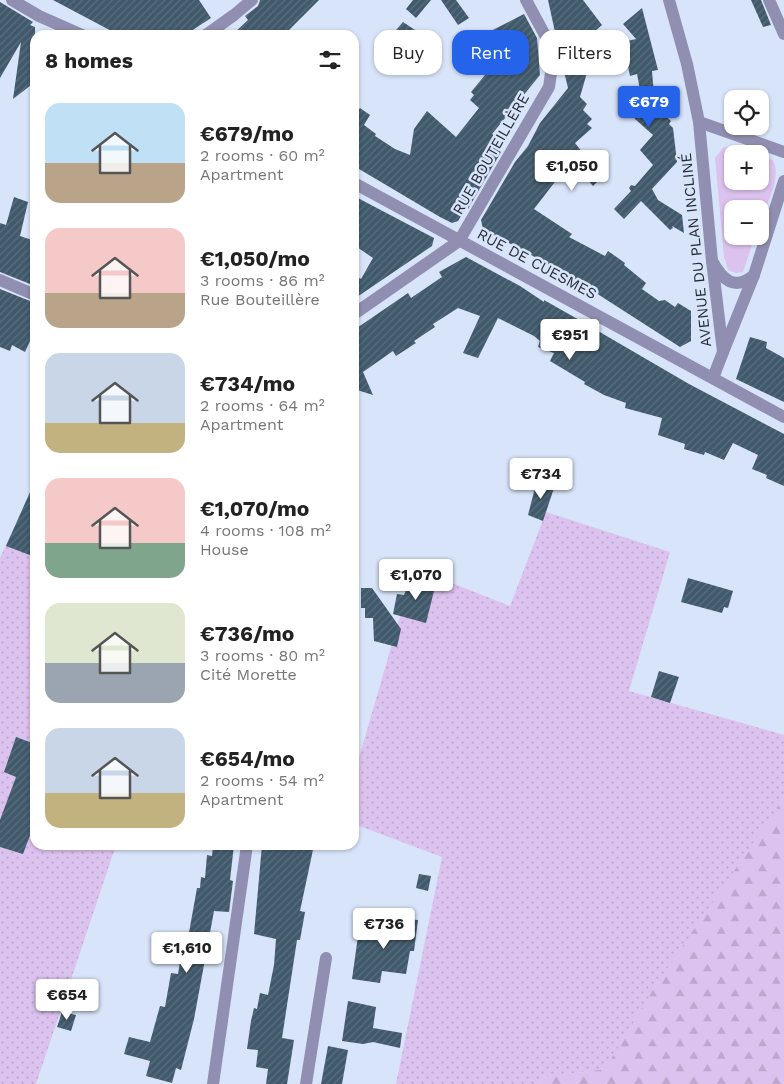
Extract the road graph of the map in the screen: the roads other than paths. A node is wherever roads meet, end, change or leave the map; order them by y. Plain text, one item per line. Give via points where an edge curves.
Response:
1 (12, 0) edge
2 (252, 0) edge
3 (526, 0) edge
4 (669, 0) edge
5 (769, 0) edge
6 (72, 30) edge
7 (213, 30) edge
8 (784, 34) edge
9 (699, 122) junction
10 (784, 152) edge
11 (784, 181) edge
12 (359, 186) edge
13 (459, 241) junction
14 (712, 260) junction
15 (754, 275) junction
16 (0, 280) edge
17 (30, 293) edge
18 (359, 311) edge
19 (723, 352) junction
20 (713, 378) junction
21 (784, 417) edge
22 (246, 850) edge
23 (326, 958) dead end
24 (213, 1084) edge
25 (306, 1084) edge

1 - 6 street
2 - 7 street
3 - 13 street, RUE BOUTEILLÈRE via 554,52 549,87
4 - 9 street, AVENUE DU PLAN INCLINÉ
5 - 8 street
9 - 10 street
9 - 14 street, AVENUE DU PLAN INCLINÉ
11 - 15 street
12 - 13 street, RUE DE CUESMES
13 - 18 street
13 - 20 street, RUE DE CUESMES
14 - 15 street via 720,276 728,281 746,282
14 - 19 street, AVENUE DU PLAN INCLINÉ
15 - 19 street
16 - 17 street
19 - 20 street, AVENUE DU PLAN INCLINÉ
20 - 21 street, RUE DE CUESMES
22 - 24 street
23 - 25 street

